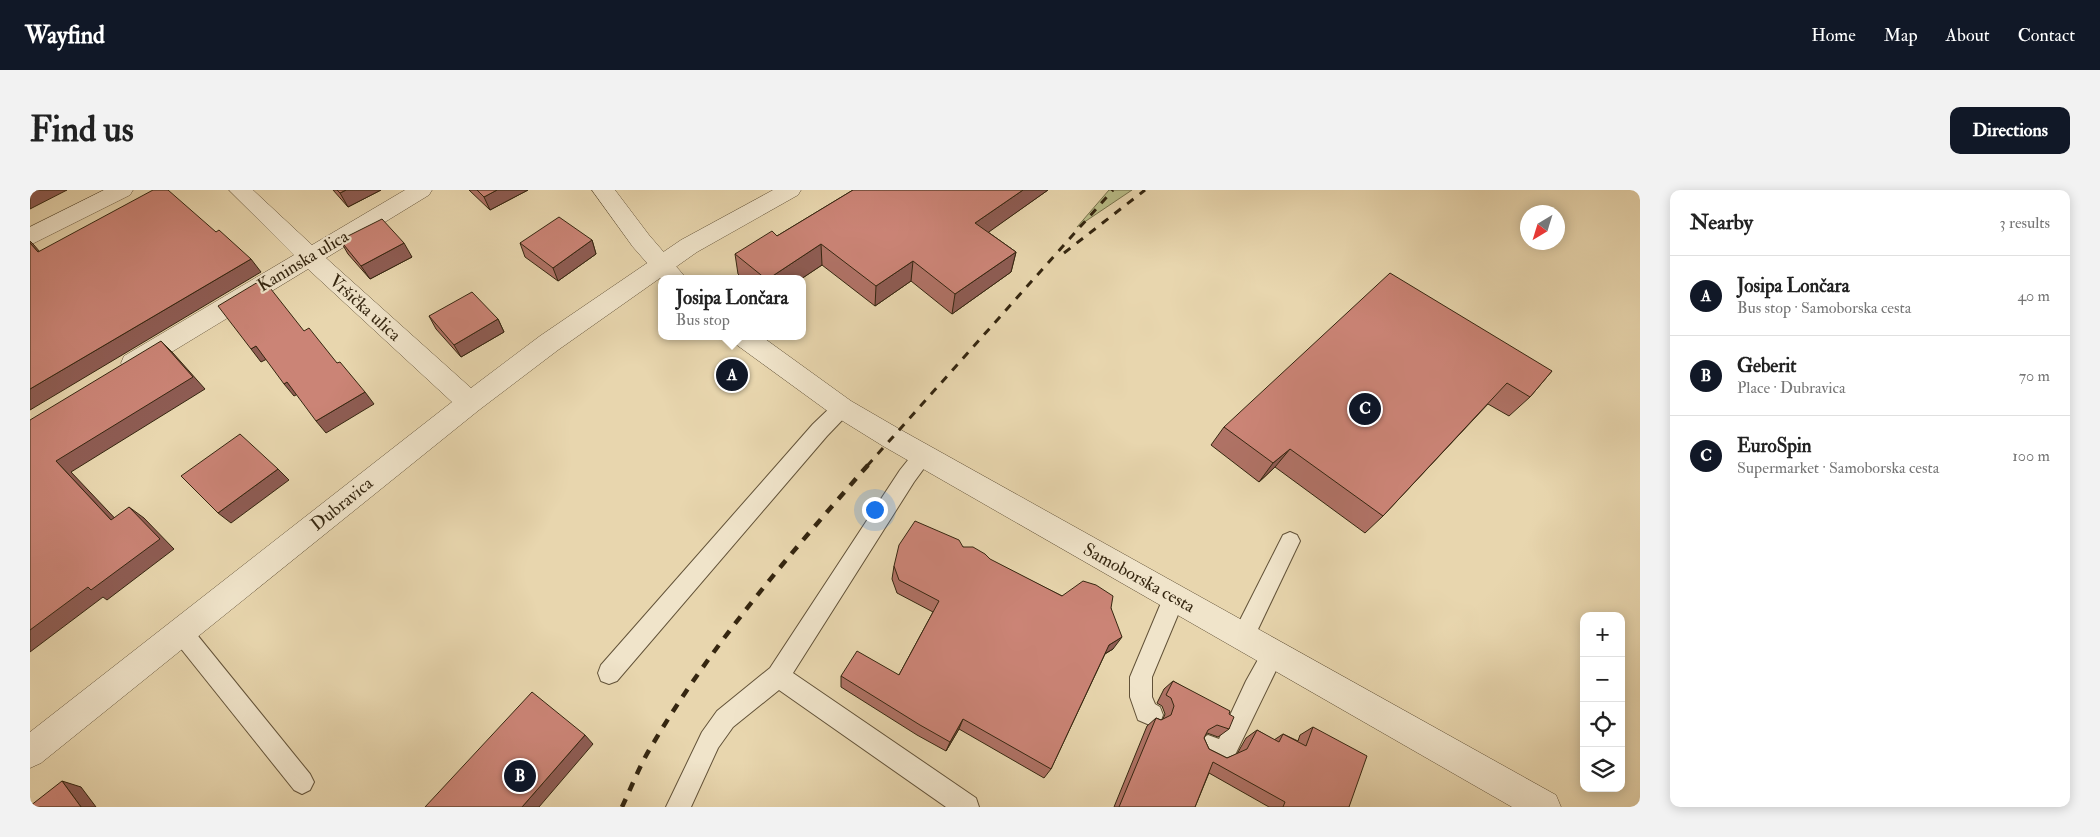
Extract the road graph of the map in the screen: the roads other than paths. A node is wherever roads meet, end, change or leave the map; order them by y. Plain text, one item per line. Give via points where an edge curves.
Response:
1 (122, 190) edge
2 (240, 190) edge
3 (421, 190) edge
4 (603, 190) edge
5 (790, 190) edge
6 (30, 237) edge
7 (310, 257) junction
8 (669, 272) edge
9 (658, 279) edge
10 (748, 340) edge
11 (115, 374) edge
12 (470, 403) junction
13 (842, 408) junction
14 (923, 456) junction
15 (1290, 541) dead end
16 (1174, 598) junction
17 (182, 633) junction
18 (1243, 637) junction
19 (1273, 654) junction
20 (609, 673) dead end
21 (778, 676) junction
22 (1152, 715) dead end
23 (1208, 747) edge
24 (30, 752) edge
25 (302, 782) dead end
26 (678, 807) edge
27 (967, 807) edge
28 (1544, 807) edge

1 - 6 street
2 - 7 street, Vršička ulica
3 - 7 street, Kaninska ulica
4 - 8 street
5 - 8 street, Dubravica via 720,228
7 - 11 street, Kaninska ulica
7 - 12 street, Vršička ulica
9 - 12 street, Dubravica via 549,343
10 - 13 street, Samoborska cesta
12 - 17 street, Dubravica
13 - 14 street, Samoborska cesta
13 - 20 lane
14 - 16 street, Samoborska cesta
14 - 21 lane
15 - 18 lane
16 - 18 street, Samoborska cesta
16 - 22 lane via 1141,677 1141,697 1146,712
17 - 24 street, Dubravica
17 - 25 lane
18 - 19 street, Samoborska cesta
19 - 23 lane via 1228,747 1217,752
19 - 28 street, Samoborska cesta
21 - 26 lane via 725,719 710,740
21 - 27 lane

